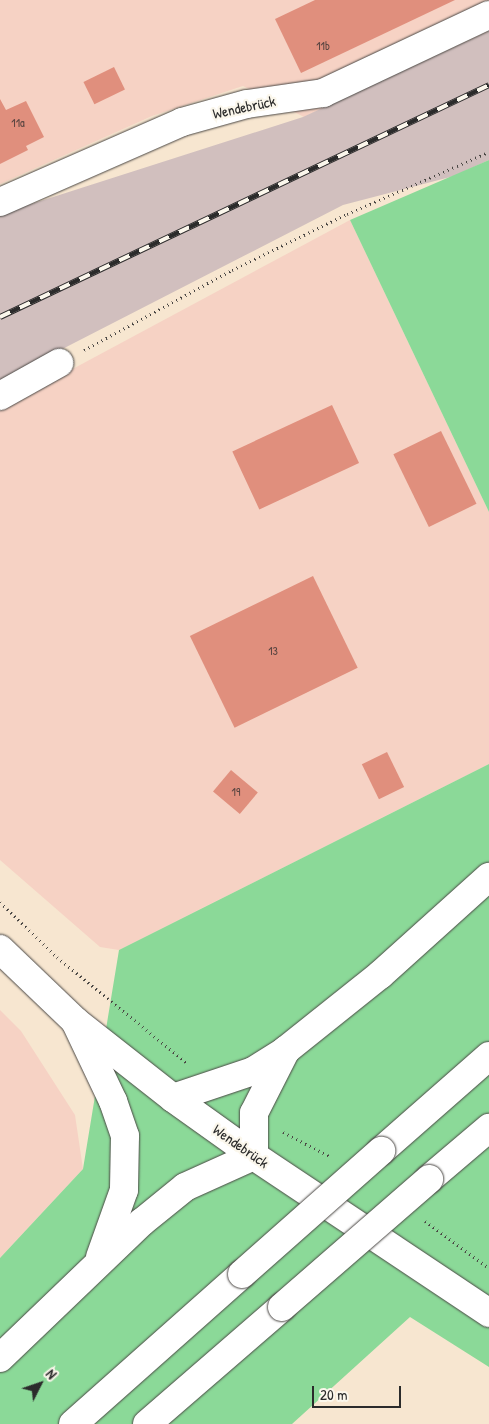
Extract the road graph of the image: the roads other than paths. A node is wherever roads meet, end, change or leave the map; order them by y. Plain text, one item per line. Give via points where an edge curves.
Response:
1 (489, 15) edge
2 (0, 202) edge
3 (59, 363) road end
4 (0, 396) edge
5 (489, 877) edge
6 (3, 958) edge
7 (75, 1020) junction
8 (286, 1050) junction
9 (489, 1056) edge
10 (173, 1098) junction
11 (489, 1128) edge
12 (254, 1156) junction
13 (97, 1263) junction
14 (489, 1313) edge
15 (0, 1358) edge
16 (73, 1424) edge
17 (147, 1424) edge

1 - 2 main road, Wendebrück via 323,93 247,104 182,122
3 - 4 main road
5 - 8 main road via 380,975
6 - 7 main road, Wendebrück
7 - 10 main road, Wendebrück
7 - 13 main road via 113,1100 125,1136 124,1190
8 - 10 main road via 253,1071
8 - 12 main road via 254,1113
9 - 16 main road, bridge
10 - 12 main road, Wendebrück
11 - 17 main road, bridge
12 - 13 main road via 186,1187
12 - 14 main road, Wendebrück
13 - 15 main road

